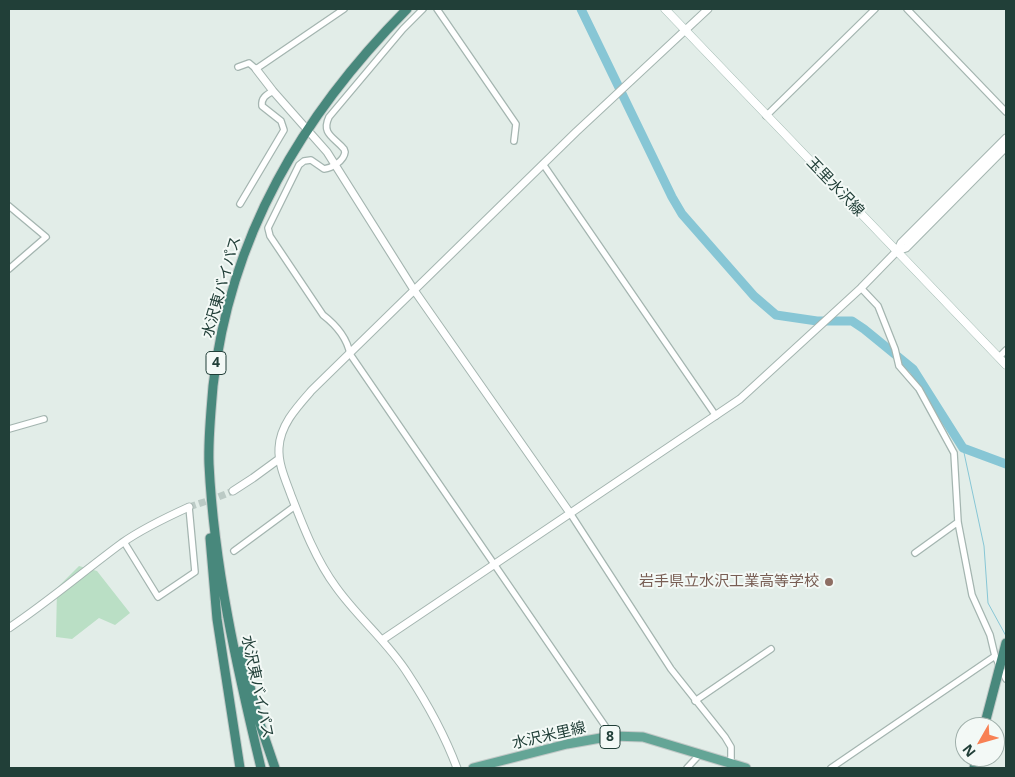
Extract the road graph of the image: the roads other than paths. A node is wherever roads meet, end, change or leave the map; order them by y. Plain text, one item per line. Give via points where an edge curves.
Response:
1 (344, 9) edge
2 (407, 9) edge
3 (423, 9) edge
4 (437, 9) edge
5 (665, 9) edge
6 (708, 9) edge
7 (875, 9) edge
8 (907, 9) edge
9 (685, 32) junction
10 (238, 67) dead end
11 (256, 69) junction
12 (273, 91) junction
13 (1006, 112) edge
14 (766, 116) junction
15 (306, 130) junction
16 (1006, 138) edge
17 (514, 141) dead end
18 (1006, 147) edge
19 (335, 164) junction
20 (543, 164) junction
21 (240, 204) dead end
22 (9, 206) edge
23 (897, 251) junction
24 (9, 269) edge
25 (861, 288) junction
26 (414, 290) junction
27 (1006, 350) edge
28 (350, 354) junction
29 (999, 357) junction
30 (1006, 365) edge
31 (716, 416) junction
32 (44, 419) dead end
33 (9, 429) edge
34 (279, 459) junction
35 (209, 462) junction
36 (233, 491) tunnel mouth
37 (295, 506) junction
38 (189, 507) joint
39 (570, 513) junction
40 (958, 522) junction
41 (124, 542) junction
42 (234, 551) dead end
43 (915, 552) dead end
44 (495, 565) junction
45 (222, 584) junction
46 (9, 628) edge
47 (382, 640) junction
48 (1006, 643) edge
49 (771, 649) dead end
50 (1001, 656) edge
51 (1000, 665) junction
52 (1006, 679) edge
53 (695, 701) junction
54 (987, 717) edge
55 (612, 736) junction
56 (700, 754) junction
57 (731, 763) junction
58 (240, 768) edge
59 (261, 768) edge
60 (274, 768) edge
61 (457, 768) edge
62 (474, 768) edge
63 (687, 768) edge
64 (746, 768) edge
65 (831, 768) edge

1 - 11 street
2 - 15 highway, 水沢東バイパス / 4 via 364,55
3 - 19 street via 397,35 329,117 327,132 345,152 344,158
4 - 17 street via 516,124
5 - 9 main road, 玉里水沢線
6 - 9 street
7 - 14 street
8 - 13 street
9 - 14 main road, 玉里水沢線
9 - 20 street
10 - 11 street via 249,63
11 - 12 street
12 - 15 street
12 - 21 street via 264,97 262,106 281,121 284,130
14 - 23 main road, 玉里水沢線
15 - 19 street
15 - 35 highway, 水沢東バイパス / 4 via 263,207 230,300 216,363
16 - 23 street via 901,243
18 - 23 street via 906,248
19 - 26 street
19 - 28 street via 324,170 310,160 299,165 268,228 274,243 323,315 334,323 349,344
20 - 26 street
20 - 31 street
22 - 24 street via 46,237
23 - 25 street
23 - 29 main road, 玉里水沢線
25 - 31 street via 740,399
25 - 40 street via 878,306 899,366 919,389 954,453
26 - 28 street
26 - 39 street
27 - 29 street
28 - 34 street via 293,412 281,437
28 - 44 street
29 - 30 main road, 玉里水沢線
31 - 39 street
32 - 33 street
34 - 36 street
34 - 37 street
35 - 45 highway, 水沢東バイパス / 4
35 - 58 highway via 210,531 217,619
37 - 42 street
37 - 47 street via 319,560 335,586
38 - 41 street
38 - 41 street via 195,572 158,597
39 - 44 street
39 - 53 street
40 - 43 street
40 - 50 street via 972,595
41 - 46 street
44 - 47 street
44 - 55 street
45 - 59 highway, 水沢東バイパス / 4
45 - 60 highway
47 - 61 street via 408,673
48 - 50 highway
49 - 53 street
50 - 51 highway
50 - 65 street
51 - 52 street
51 - 54 highway
53 - 57 street via 731,747
55 - 56 main road, 水沢米里線 / 8 via 643,737
55 - 62 main road, 水沢米里線 / 8
56 - 57 main road, 水沢米里線 / 8
56 - 63 street
57 - 64 main road, 水沢米里線 / 8

